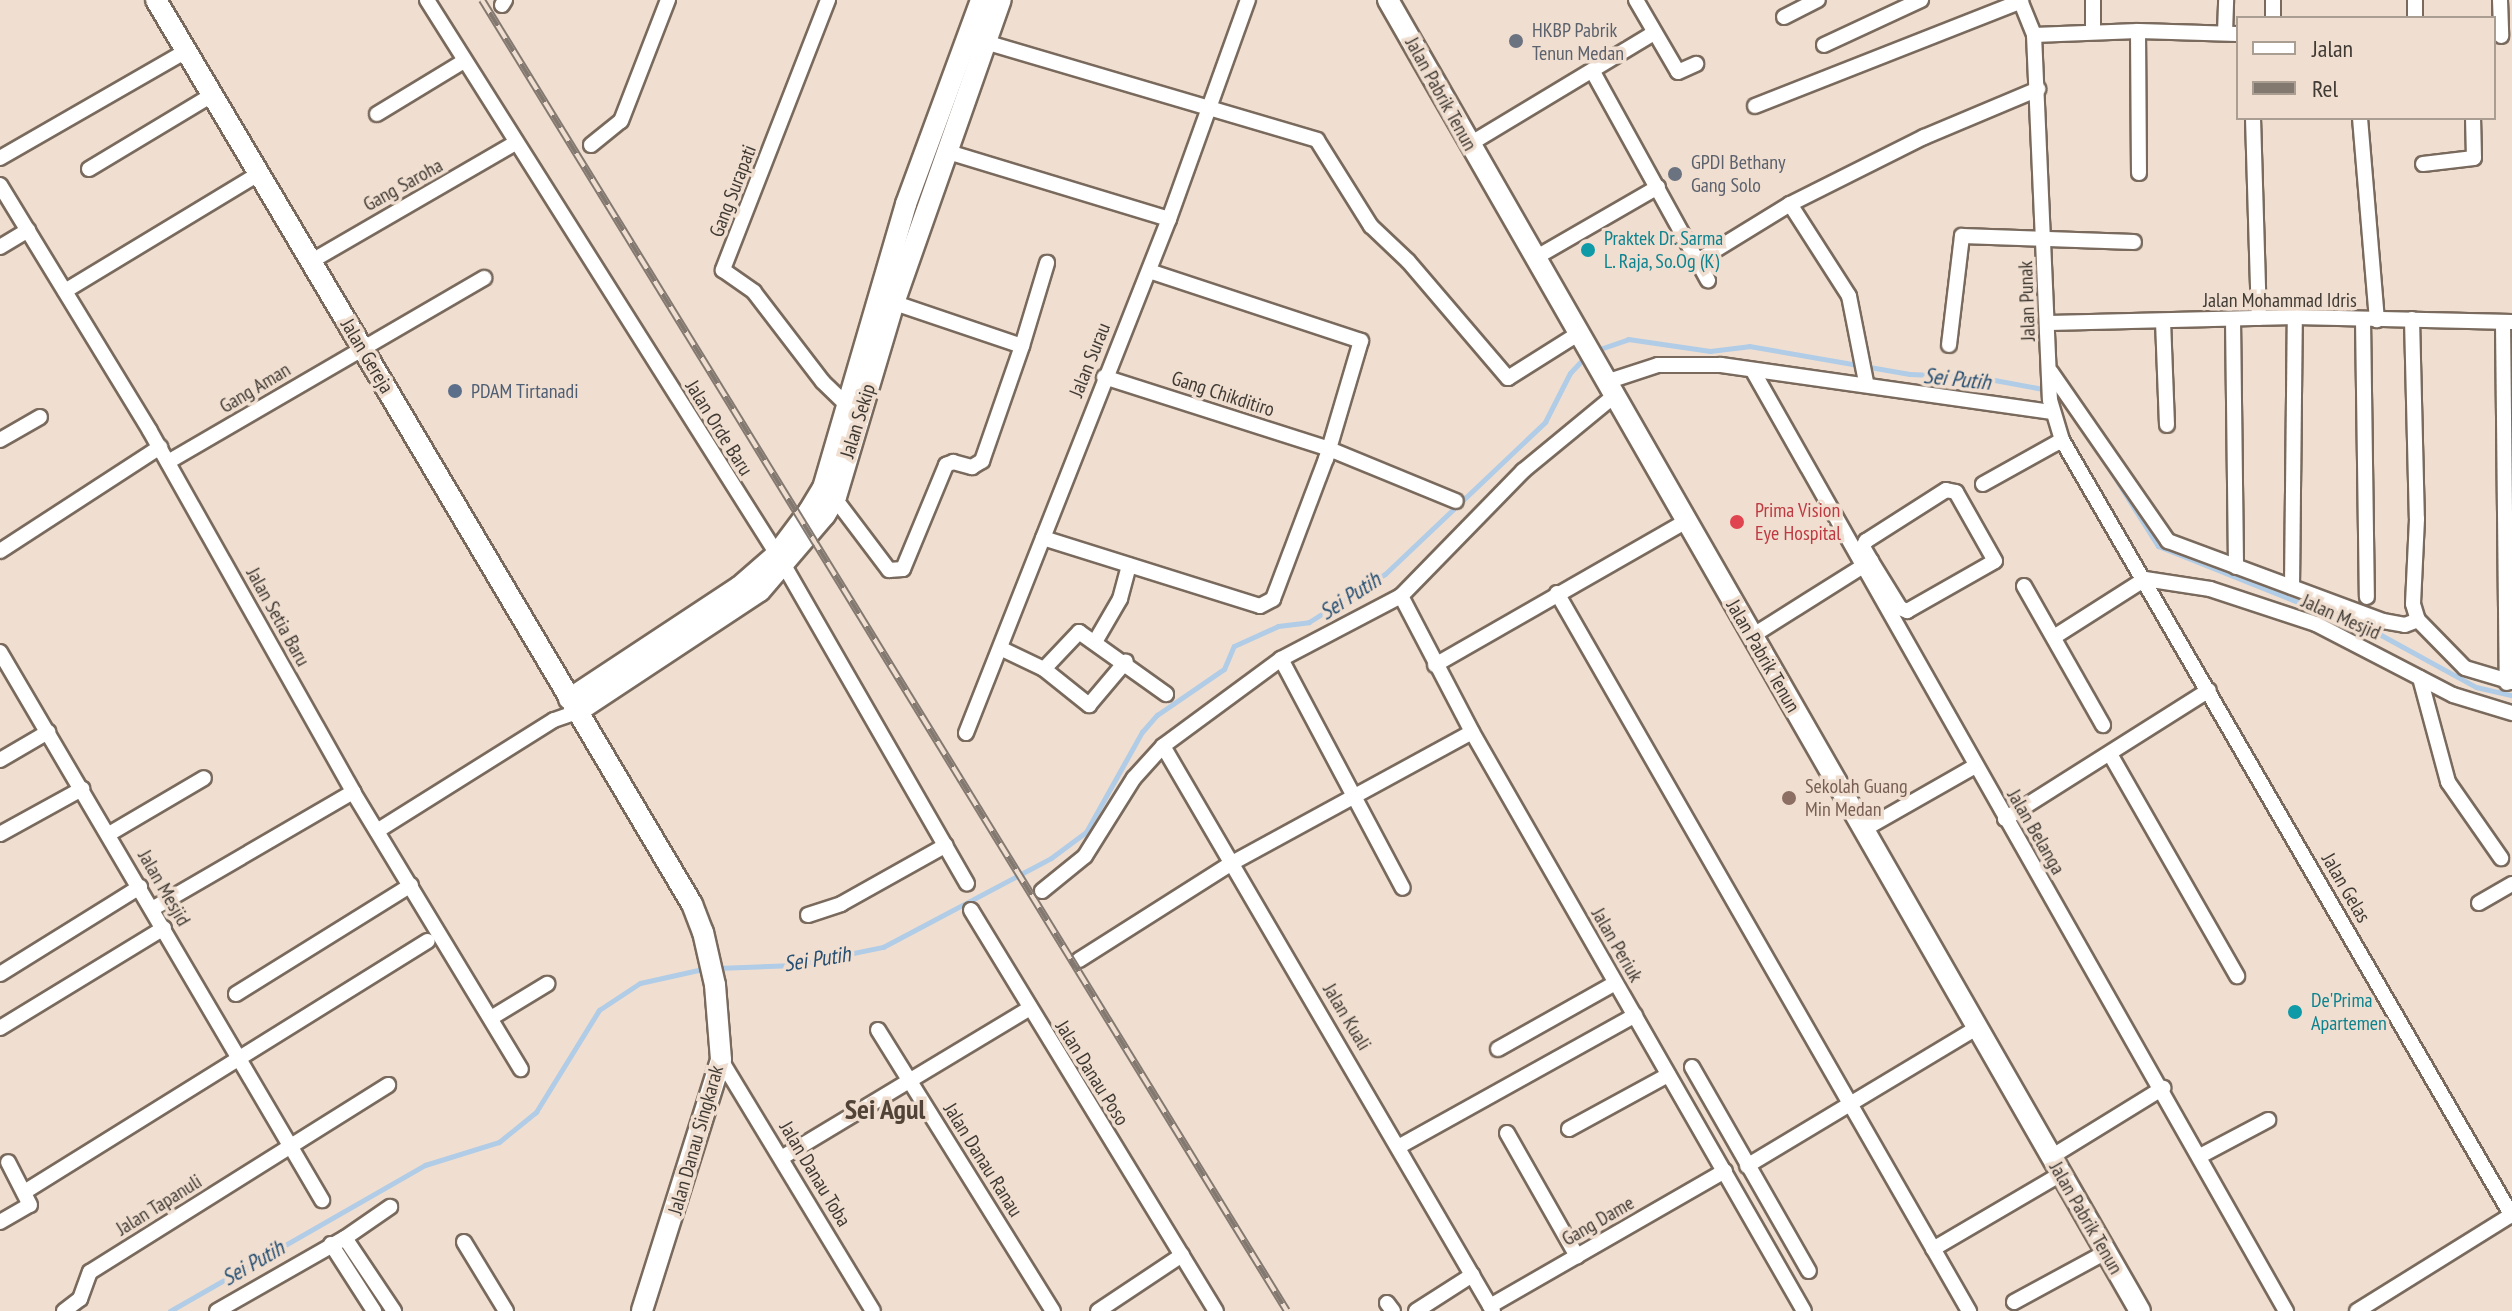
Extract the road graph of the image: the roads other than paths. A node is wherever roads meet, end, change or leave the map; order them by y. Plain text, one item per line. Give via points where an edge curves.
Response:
1 (156, 0) edge
2 (427, 0) edge
3 (668, 0) edge
4 (828, 0) edge
5 (981, 0) edge
6 (1001, 0) edge
7 (1248, 0) edge
8 (1388, 0) edge
9 (1636, 0) edge
10 (1818, 0) edge
11 (1921, 0) edge
12 (2093, 0) edge
13 (2226, 0) edge
14 (2500, 0) edge
15 (2021, 1) edge
16 (1784, 17) dead end
17 (2138, 31) junction
18 (2093, 32) junction
19 (1654, 33) junction
20 (2232, 34) edge
21 (2034, 35) junction
22 (2502, 36) edge
23 (985, 42) junction
24 (1824, 45) dead end
25 (186, 51) junction
26 (464, 61) junction
27 (1696, 64) dead end
28 (1593, 72) junction
29 (2038, 89) junction
30 (212, 95) junction
31 (1755, 106) dead end
32 (1211, 107) junction
33 (377, 114) dead end
34 (2253, 120) edge
35 (2360, 120) edge
36 (2473, 120) edge
37 (515, 143) junction
38 (1470, 144) junction
39 (591, 145) dead end
40 (945, 151) junction
41 (0, 158) edge
42 (2423, 164) dead end
43 (89, 169) dead end
44 (2139, 173) dead end
45 (258, 174) junction
46 (0, 185) edge
47 (1658, 187) junction
48 (1790, 204) junction
49 (1169, 219) junction
50 (28, 230) junction
51 (2045, 241) junction
52 (2134, 242) dead end
53 (0, 247) edge
54 (1535, 258) junction
55 (1699, 260) junction
56 (310, 262) junction
57 (1047, 263) dead end
58 (1149, 271) junction
59 (484, 278) dead end
60 (1708, 280) dead end
61 (65, 291) junction
62 (886, 300) junction
63 (2295, 317) junction
64 (2259, 318) junction
65 (2233, 319) junction
66 (2412, 319) junction
67 (2370, 320) junction
68 (2163, 321) junction
69 (2507, 322) edge
70 (2049, 323) junction
71 (1582, 341) junction
72 (1949, 345) dead end
73 (1022, 346) junction
74 (362, 347) junction
75 (1753, 371) junction
76 (1104, 377) junction
77 (2050, 377) junction
78 (1866, 378) junction
79 (1607, 384) junction
80 (846, 404) junction
81 (2051, 406) junction
82 (40, 417) dead end
83 (2167, 425) dead end
84 (0, 440) edge
85 (2062, 440) junction
86 (160, 447) junction
87 (1329, 449) junction
88 (168, 462) junction
89 (1983, 484) dead end
90 (829, 492) junction
91 (1456, 501) dead end
92 (1686, 521) junction
93 (1043, 538) junction
94 (0, 551) edge
95 (780, 561) junction
96 (1866, 564) junction
97 (1129, 565) junction
98 (2236, 567) junction
99 (2145, 579) junction
100 (2024, 586) dead end
101 (2292, 587) junction
102 (1557, 593) junction
103 (1401, 596) junction
104 (2367, 597) dead end
105 (2418, 620) junction
106 (1752, 636) junction
107 (2054, 637) junction
108 (1095, 642) junction
109 (1002, 649) junction
110 (0, 652) edge
111 (1281, 659) junction
112 (1126, 661) junction
113 (1435, 665) junction
114 (1044, 669) junction
115 (2420, 678) junction
116 (2510, 682) edge
117 (2209, 690) junction
118 (1166, 694) dead end
119 (573, 706) junction
120 (2512, 713) edge
121 (2103, 725) dead end
122 (48, 732) junction
123 (1472, 732) junction
124 (966, 733) dead end
125 (1163, 746) junction
126 (2110, 754) junction
127 (0, 760) edge
128 (1975, 766) junction
129 (204, 778) dead end
130 (82, 789) junction
131 (353, 792) junction
132 (1353, 796) junction
133 (2005, 819) junction
134 (1863, 830) junction
135 (377, 831) junction
136 (0, 834) edge
137 (109, 834) junction
138 (946, 845) junction
139 (2501, 858) dead end
140 (1232, 863) junction
141 (967, 883) dead end
142 (2512, 884) edge
143 (411, 885) junction
144 (140, 887) junction
145 (1403, 888) dead end
146 (1042, 891) dead end
147 (2479, 903) dead end
148 (152, 909) junction
149 (971, 910) dead end
150 (808, 915) dead end
151 (164, 928) junction
152 (428, 941) dead end
153 (1079, 960) dead end
154 (0, 974) edge
155 (2237, 976) dead end
156 (1615, 983) junction
157 (547, 984) dead end
158 (236, 994) dead end
159 (1028, 1009) junction
160 (1635, 1015) junction
161 (491, 1018) junction
162 (0, 1028) edge
163 (1977, 1028) junction
164 (878, 1030) dead end
165 (1498, 1049) dead end
166 (241, 1058) junction
167 (721, 1060) junction
168 (1692, 1067) dead end
169 (521, 1069) dead end
170 (1668, 1075) junction
171 (911, 1080) junction
172 (388, 1085) dead end
173 (2163, 1088) junction
174 (1852, 1107) junction
175 (2268, 1120) dead end
176 (1569, 1129) dead end
177 (1507, 1133) dead end
178 (292, 1145) junction
179 (1400, 1146) junction
180 (2202, 1155) junction
181 (783, 1157) junction
182 (8, 1162) dead end
183 (1747, 1166) junction
184 (2056, 1166) junction
185 (1725, 1171) junction
186 (27, 1198) junction
187 (322, 1200) dead end
188 (390, 1207) dead end
189 (2512, 1216) edge
190 (0, 1222) edge
191 (338, 1241) junction
192 (464, 1242) dead end
193 (1933, 1249) junction
194 (2106, 1252) junction
195 (1182, 1255) junction
196 (1577, 1256) junction
197 (1809, 1271) dead end
198 (1472, 1275) junction
199 (2014, 1302) dead end
200 (1492, 1308) edge
201 (221, 1310) edge
202 (64, 1311) edge
203 (374, 1311) edge
204 (394, 1311) edge
205 (506, 1311) edge
206 (642, 1311) edge
207 (873, 1311) edge
208 (1053, 1311) edge
209 (1098, 1311) edge
210 (1216, 1311) edge
211 (1416, 1311) edge
212 (1804, 1311) edge
213 (1969, 1311) edge
214 (2140, 1311) edge
215 (2286, 1311) edge
216 (2357, 1311) edge

1 - 25 street, Jalan Gereja
2 - 26 street, Jalan Orde Baru
3 - 39 street via 621,121
4 - 80 street, Gang Surapati via 723,270 754,292
5 - 62 street, Jalan Sekip
6 - 23 street, Jalan Sekip
7 - 32 street, Jalan Surau
8 - 38 street, Jalan Pabrik Tenun
9 - 19 street
10 - 16 street
11 - 24 street
12 - 18 street
13 - 20 street
14 - 22 street
15 - 21 street, Jalan Punak
15 - 31 street
17 - 18 street
17 - 20 street
17 - 44 street
18 - 21 street
19 - 27 street via 1678,72
19 - 28 street
21 - 29 street, Jalan Punak
23 - 32 street
23 - 40 street, Jalan Sekip
25 - 30 street, Jalan Gereja
25 - 41 street
26 - 33 street
26 - 37 street, Jalan Orde Baru
28 - 38 street
28 - 47 street
29 - 48 street via 1924,137
29 - 51 street, Jalan Punak
30 - 43 street
30 - 45 street, Jalan Gereja
32 - 49 street, Jalan Surau
32 - 71 street via 1317,140 1371,226 1408,261 1508,378
34 - 64 street
35 - 67 street
36 - 42 street via 2474,158
37 - 56 street, Gang Saroha
37 - 95 street, Jalan Orde Baru
38 - 54 street, Jalan Pabrik Tenun
40 - 49 street
40 - 62 street, Jalan Sekip
45 - 56 street, Jalan Gereja
45 - 61 street
46 - 50 street, Jalan Setia Baru
47 - 54 street
47 - 55 street
48 - 55 street
48 - 78 street via 1849,296
49 - 58 street, Jalan Surau
50 - 53 street
50 - 61 street, Jalan Setia Baru
51 - 52 street
51 - 70 street, Jalan Punak
51 - 72 street via 1962,236
54 - 71 street, Jalan Pabrik Tenun
55 - 60 street
56 - 74 street, Jalan Gereja
57 - 73 street
58 - 76 street, Jalan Surau
58 - 87 street via 1356,336 1362,345
59 - 74 street, Gang Aman
61 - 86 street, Jalan Setia Baru
62 - 73 street
62 - 80 street, Jalan Sekip
62 - 90 street, Jalan Sekip
63 - 64 street, Jalan Mohammad Idris
63 - 67 street, Jalan Mohammad Idris
63 - 101 street
64 - 65 street, Jalan Mohammad Idris
65 - 68 street, Jalan Mohammad Idris
65 - 98 street
66 - 67 street, Jalan Mohammad Idris
66 - 69 street, Jalan Mohammad Idris
66 - 105 street via 2417,519 2413,604
67 - 104 street
68 - 70 street, Jalan Mohammad Idris
68 - 83 street
69 - 116 street
70 - 77 street, Jalan Punak
71 - 79 street, Jalan Pabrik Tenun
73 - 90 street via 982,461 972,467 946,465 903,569 889,570
74 - 88 street, Gang Aman
74 - 119 street, Jalan Gereja
75 - 78 street
75 - 79 street via 1658,365
75 - 96 street, Jalan Belanga
76 - 87 street, Gang Chikditiro
76 - 93 street, Jalan Surau
77 - 81 street, Jalan Punak
77 - 98 street via 2168,541
78 - 81 street
79 - 92 street, Jalan Pabrik Tenun
79 - 103 street
80 - 90 street, Jalan Sekip
81 - 85 street, Jalan Punak
82 - 84 street
85 - 89 street
85 - 99 street, Jalan Punak
86 - 88 street, Jalan Setia Baru
86 - 94 street
87 - 91 street, Gang Chikditiro
87 - 97 street via 1270,603 1260,606
88 - 131 street, Jalan Setia Baru
90 - 95 street, Jalan Sekip
92 - 102 street
92 - 106 street, Jalan Pabrik Tenun
93 - 97 street
93 - 109 street, Jalan Surau
95 - 119 street, Jalan Sekip via 760,591
95 - 138 street, Jalan Orde Baru
96 - 96 street via 1907,611 1995,561 1956,492 1946,490 1866,541
96 - 106 street
96 - 128 street, Jalan Belanga
97 - 108 street via 1120,599
98 - 101 street
99 - 107 street
99 - 115 street, Jalan Mesjid via 2210,589 2308,622
99 - 117 street, Jalan Gelas
100 - 107 street
101 - 105 street via 2383,621 2405,625
102 - 113 street
102 - 174 street
103 - 111 street
103 - 113 street, Jalan Periuk
105 - 116 street via 2465,668
106 - 134 street, Jalan Pabrik Tenun
107 - 121 street
108 - 112 street
108 - 114 street via 1075,633
109 - 114 street
109 - 124 street, Jalan Surau
110 - 122 street, Jalan Mesjid
111 - 125 street
111 - 132 street
112 - 114 street via 1089,705
112 - 118 street
113 - 123 street, Jalan Periuk
115 - 120 street, Jalan Mesjid via 2453,695
115 - 139 street via 2448,782
117 - 126 street
117 - 189 street, Jalan Gelas
119 - 135 street, Jalan Sekip
119 - 167 street, Jalan Danau Singkarak via 692,904 715,985
122 - 127 street
122 - 130 street, Jalan Mesjid
123 - 132 street
123 - 156 street, Jalan Periuk
125 - 140 street, Jalan Kuali
125 - 146 street via 1134,778 1085,856
126 - 133 street
126 - 155 street
128 - 133 street, Jalan Belanga
128 - 134 street
129 - 137 street
130 - 136 street
130 - 137 street, Jalan Mesjid
131 - 135 street, Jalan Setia Baru
131 - 148 street
132 - 140 street
132 - 145 street
133 - 173 street, Jalan Belanga
134 - 163 street, Jalan Pabrik Tenun
135 - 143 street, Jalan Setia Baru
137 - 144 street, Jalan Mesjid
138 - 141 street, Jalan Orde Baru
138 - 150 street via 841,904
140 - 153 street
140 - 179 street, Jalan Kuali
142 - 147 street
143 - 158 street
143 - 161 street, Jalan Setia Baru
144 - 148 street, Jalan Mesjid
144 - 154 street
148 - 151 street, Jalan Mesjid
149 - 159 street, Jalan Danau Poso
151 - 162 street
151 - 166 street, Jalan Mesjid
152 - 166 street
156 - 160 street, Jalan Periuk
156 - 165 street
157 - 161 street
159 - 171 street
159 - 195 street, Jalan Danau Poso
160 - 170 street, Jalan Periuk
160 - 179 street
161 - 169 street, Jalan Setia Baru
163 - 174 street
163 - 184 street, Jalan Pabrik Tenun
164 - 171 street, Jalan Danau Ranau
166 - 178 street, Jalan Mesjid
166 - 186 street
167 - 181 street, Jalan Danau Toba
167 - 206 street, Jalan Danau Singkarak
168 - 183 street
170 - 176 street
170 - 185 street, Jalan Periuk
171 - 181 street
171 - 208 street, Jalan Danau Ranau
172 - 178 street, Jalan Tapanuli
173 - 180 street, Jalan Belanga
173 - 184 street
174 - 183 street
174 - 193 street
175 - 180 street
177 - 196 street
178 - 187 street, Jalan Mesjid
178 - 202 street, Jalan Tapanuli via 90,1272 80,1299
179 - 198 street, Jalan Kuali
180 - 215 street, Jalan Belanga
181 - 207 street, Jalan Danau Toba
182 - 186 street
183 - 197 street
184 - 193 street
184 - 194 street, Jalan Pabrik Tenun
185 - 196 street, Gang Dame
185 - 212 street, Jalan Periuk
186 - 190 street
188 - 191 street
189 - 216 street
191 - 201 street
191 - 203 street
191 - 204 street
192 - 205 street
193 - 213 street
194 - 199 street
194 - 214 street, Jalan Pabrik Tenun
195 - 209 street
195 - 210 street, Jalan Danau Poso
196 - 200 street, Gang Dame
198 - 200 street, Jalan Kuali
198 - 211 street

